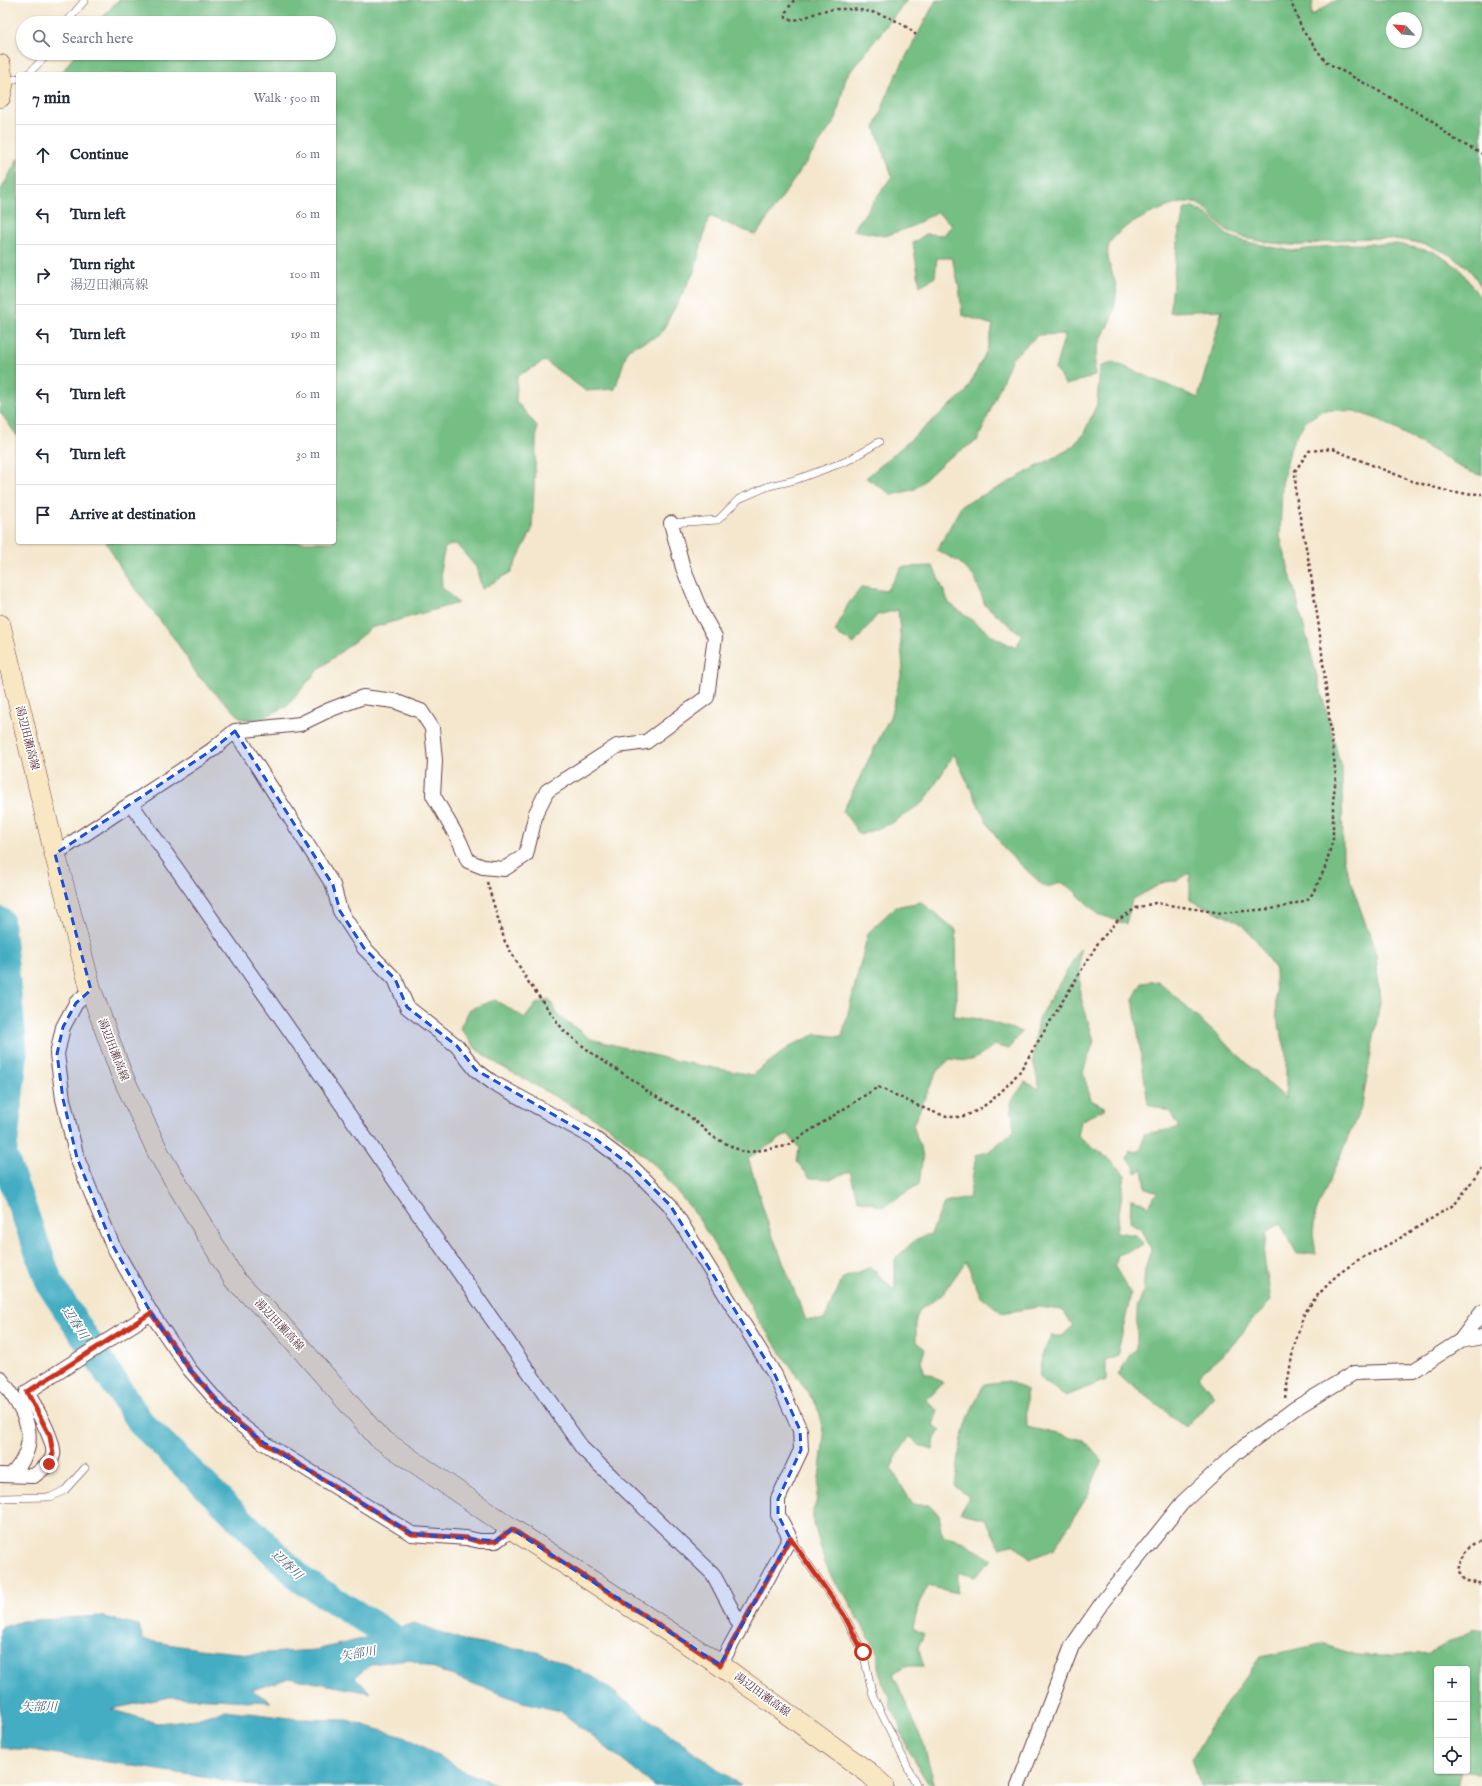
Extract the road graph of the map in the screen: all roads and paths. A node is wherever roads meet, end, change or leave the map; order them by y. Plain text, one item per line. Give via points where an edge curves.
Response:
1 (85, 0) edge
2 (794, 0) edge
3 (1290, 0) edge
4 (72, 16) edge
5 (916, 34) dead end
6 (42, 60) edge
7 (30, 72) edge
8 (1482, 154) edge
9 (879, 442) dead end
10 (1482, 494) edge
11 (671, 523) joint
12 (0, 625) edge
13 (235, 730) junction
14 (132, 805) junction
15 (55, 854) junction
16 (483, 867) junction
17 (91, 990) junction
18 (1482, 1168) edge
19 (1482, 1312) edge
20 (146, 1316) junction
21 (1482, 1337) edge
22 (1460, 1341) junction
23 (0, 1378) edge
24 (1294, 1409) junction
25 (85, 1468) dead end
26 (6, 1475) edge
27 (0, 1498) edge
28 (512, 1529) junction
29 (790, 1538) junction
30 (1482, 1541) edge
31 (1482, 1584) edge
32 (741, 1627) junction
33 (720, 1665) junction
34 (883, 1786) edge
35 (917, 1786) edge
36 (1018, 1786) edge

1 - 4 lane
2 - 5 path via 786,12 786,18 792,21 826,10 856,9 880,14 907,26
3 - 8 path via 1303,32 1326,62 1431,120 1452,138
6 - 7 lane
9 - 11 lane via 847,461 795,480 769,486 739,499 718,520
10 - 16 path via 1454,493 1412,481 1332,449 1309,451 1295,471 1296,496 1319,627 1336,777 1333,839 1325,868 1313,893 1306,900 1280,908 1222,913 1155,903 1136,908 1117,921 1098,943 1020,1071 1008,1085 978,1110 957,1118 940,1114 878,1087 786,1146 745,1152 713,1137 688,1115 648,1092 564,1031 529,983 505,942
11 - 16 street via 683,568 701,612 715,637 707,696 646,742 617,746 547,791 536,813 526,855 504,869
12 - 15 main road, 湯辺田瀬高線
13 - 14 street via 212,750
13 - 16 street via 300,724 362,698 394,701 421,711 432,728 435,761 433,795 468,861
13 - 29 street via 333,885 340,911 364,948 395,979 408,1007 457,1046 476,1070 492,1082 594,1138 630,1165 670,1205 775,1375 800,1430 801,1450 778,1499 778,1515
14 - 15 street
14 - 32 street via 583,1449 713,1574
15 - 17 main road, 湯辺田瀬高線
17 - 20 street via 76,1004 63,1027 57,1054 63,1099 77,1158 112,1244
17 - 28 main road, 湯辺田瀬高線 via 121,1073 159,1154 234,1279 277,1321 378,1437
18 - 24 path via 1454,1204 1397,1240 1358,1260 1337,1275 1316,1297 1304,1314 1293,1350 1285,1398
19 - 22 street
20 - 26 street via 27,1392 50,1436 53,1454 49,1464 34,1476
20 - 28 street via 232,1418 264,1443 412,1534 466,1538 480,1542 496,1541
21 - 22 street
22 - 24 street via 1413,1371 1354,1373
23 - 26 street via 20,1405 28,1422 28,1449 21,1465
24 - 36 street via 1236,1453 1183,1502 1104,1600 1072,1646
25 - 27 lane via 65,1490 51,1497
28 - 33 main road, 湯辺田瀬高線
29 - 32 street
29 - 35 lane via 844,1615 863,1652 873,1696
30 - 31 path via 1469,1546 1461,1556 1457,1570 1463,1579
32 - 33 street
33 - 34 main road, 湯辺田瀬高線 via 869,1773

